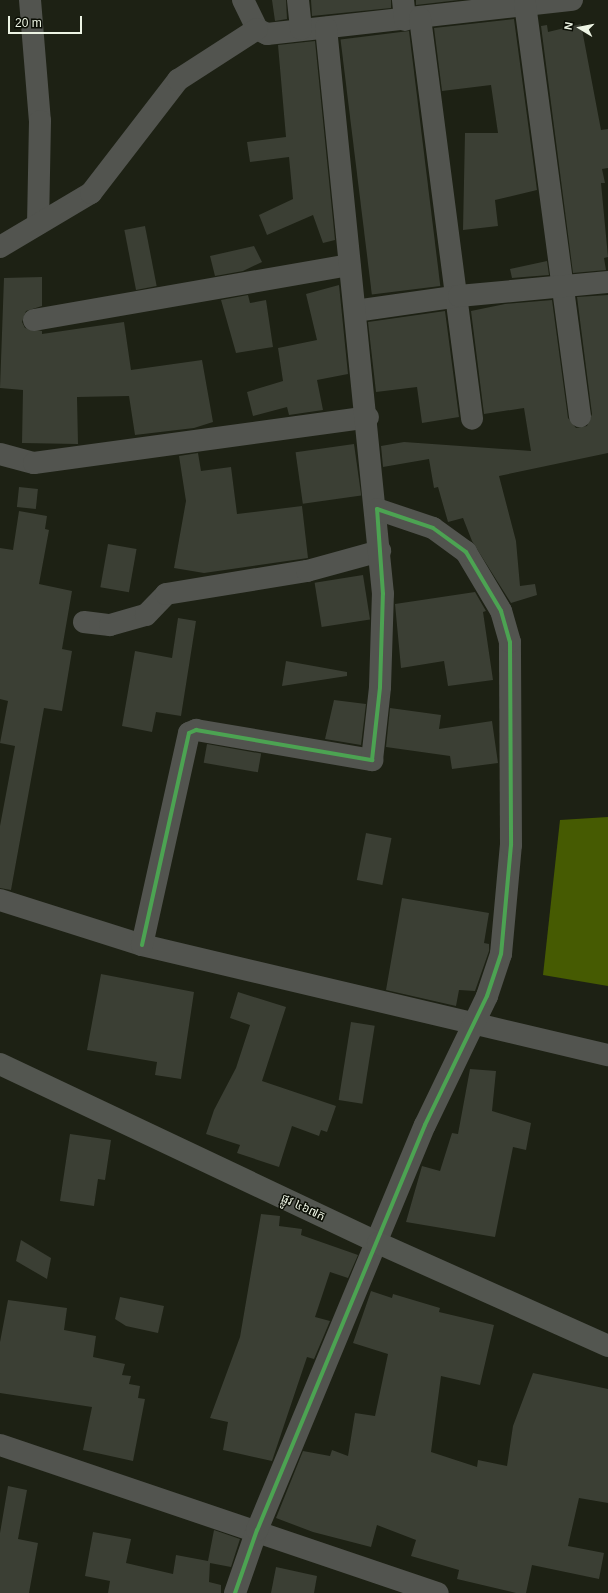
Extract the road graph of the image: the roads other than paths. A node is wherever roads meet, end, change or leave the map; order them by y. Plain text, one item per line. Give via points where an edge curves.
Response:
1 (30, 0) edge
2 (243, 0) edge
3 (298, 0) edge
4 (572, 0) edge
5 (516, 4) edge
6 (410, 13) edge
7 (326, 28) junction
8 (257, 29) junction
9 (301, 29) junction
10 (38, 224) junction
11 (0, 247) edge
12 (349, 265) junction
13 (608, 282) edge
14 (564, 288) junction
15 (459, 296) junction
16 (355, 311) junction
17 (34, 320) dead end
18 (580, 416) dead end
19 (368, 417) junction
20 (472, 419) dead end
21 (0, 454) edge
22 (377, 509) junction
23 (380, 551) junction
24 (84, 622) dead end
25 (0, 900) edge
26 (142, 945) junction
27 (471, 1023) junction
28 (608, 1055) edge
29 (0, 1064) edge
30 (378, 1243) junction
31 (608, 1346) edge
32 (0, 1445) edge
33 (257, 1530) junction
34 (236, 1593) edge
35 (438, 1593) edge

1 - 10 street via 40,121
2 - 8 street
3 - 9 street
4 - 5 street
5 - 6 street
5 - 14 street
6 - 7 street
6 - 15 street
7 - 9 street
7 - 12 street
8 - 9 street via 267,34
8 - 10 street via 178,80 92,193
10 - 11 street
12 - 16 street
12 - 17 street
13 - 14 street
14 - 15 street
14 - 18 street
15 - 16 street
15 - 20 street
16 - 19 street
19 - 21 street via 34,463
19 - 22 street
22 - 23 street
22 - 27 street via 433,528 466,552 502,611 510,642 511,845 500,954 486,996
23 - 24 street via 307,571 166,594 146,615 110,625
23 - 26 street via 383,594 380,687 372,760 196,730 189,733
25 - 26 street
26 - 27 street
27 - 28 street
27 - 30 street
29 - 30 street, ផ្លូវ ៤៦៧ក
30 - 31 street, ផ្លូវ ៤៦៧ក
30 - 33 street
32 - 33 street
33 - 34 street
33 - 35 street

